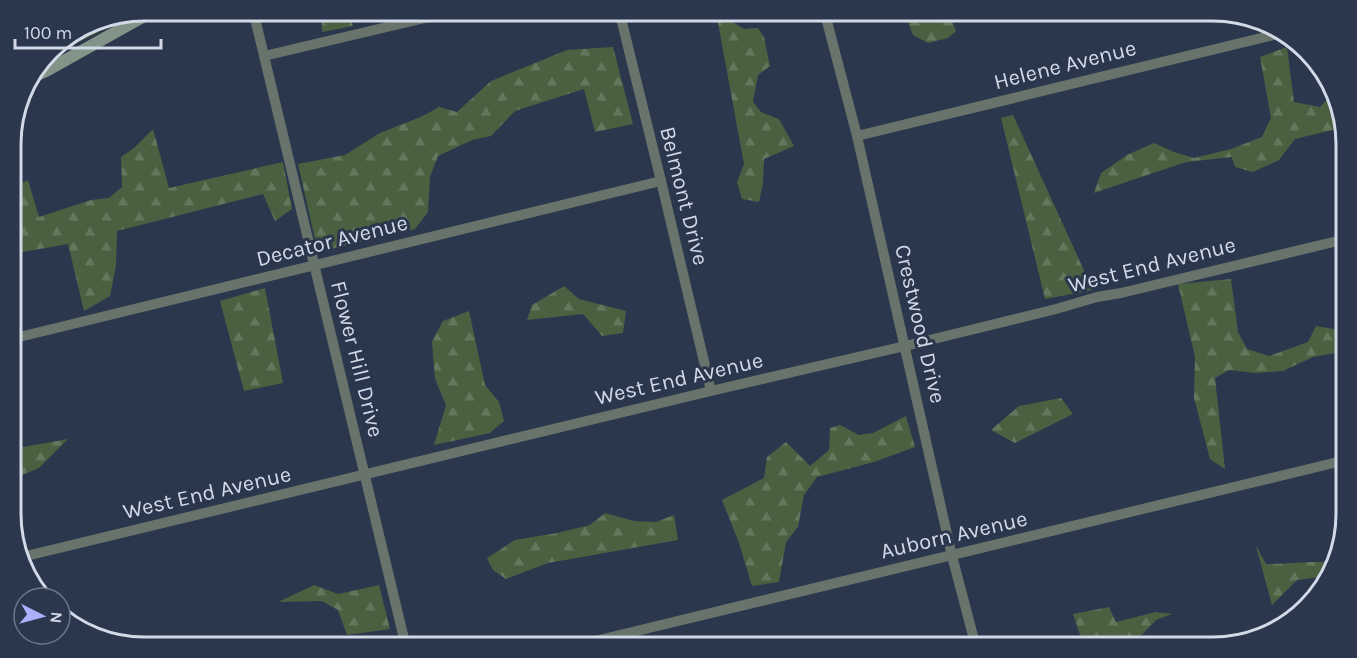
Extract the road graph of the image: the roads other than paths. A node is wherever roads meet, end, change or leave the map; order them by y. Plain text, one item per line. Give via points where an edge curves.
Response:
1 (256, 21) edge
2 (412, 21) edge
3 (622, 21) edge
4 (827, 21) edge
5 (134, 22) edge
6 (1270, 36) edge
7 (264, 56) junction
8 (46, 71) edge
9 (857, 136) junction
10 (661, 181) junction
11 (1336, 241) edge
12 (314, 265) junction
13 (21, 337) edge
14 (904, 346) junction
15 (711, 391) junction
16 (1336, 462) edge
17 (365, 475) junction
18 (28, 556) edge
19 (952, 556) junction
20 (404, 637) edge
21 (612, 637) edge
22 (973, 637) edge

1 - 7 street, Flower Hill Drive
2 - 7 street
3 - 10 street, Belmont Drive
4 - 9 street, Crestwood Drive
5 - 8 street
6 - 9 street, Helene Avenue
7 - 12 street, Flower Hill Drive
9 - 14 street, Crestwood Drive
10 - 12 street, Decator Avenue
10 - 15 street, Belmont Drive
11 - 14 street, West End Avenue
12 - 13 street, Decator Avenue
12 - 17 street, Flower Hill Drive
14 - 15 street, West End Avenue
14 - 19 street, Crestwood Drive
15 - 17 street, West End Avenue
16 - 19 street, Auborn Avenue
17 - 18 street, West End Avenue
17 - 20 street, Flower Hill Drive
19 - 21 street, Auborn Avenue
19 - 22 street, Crestwood Drive

